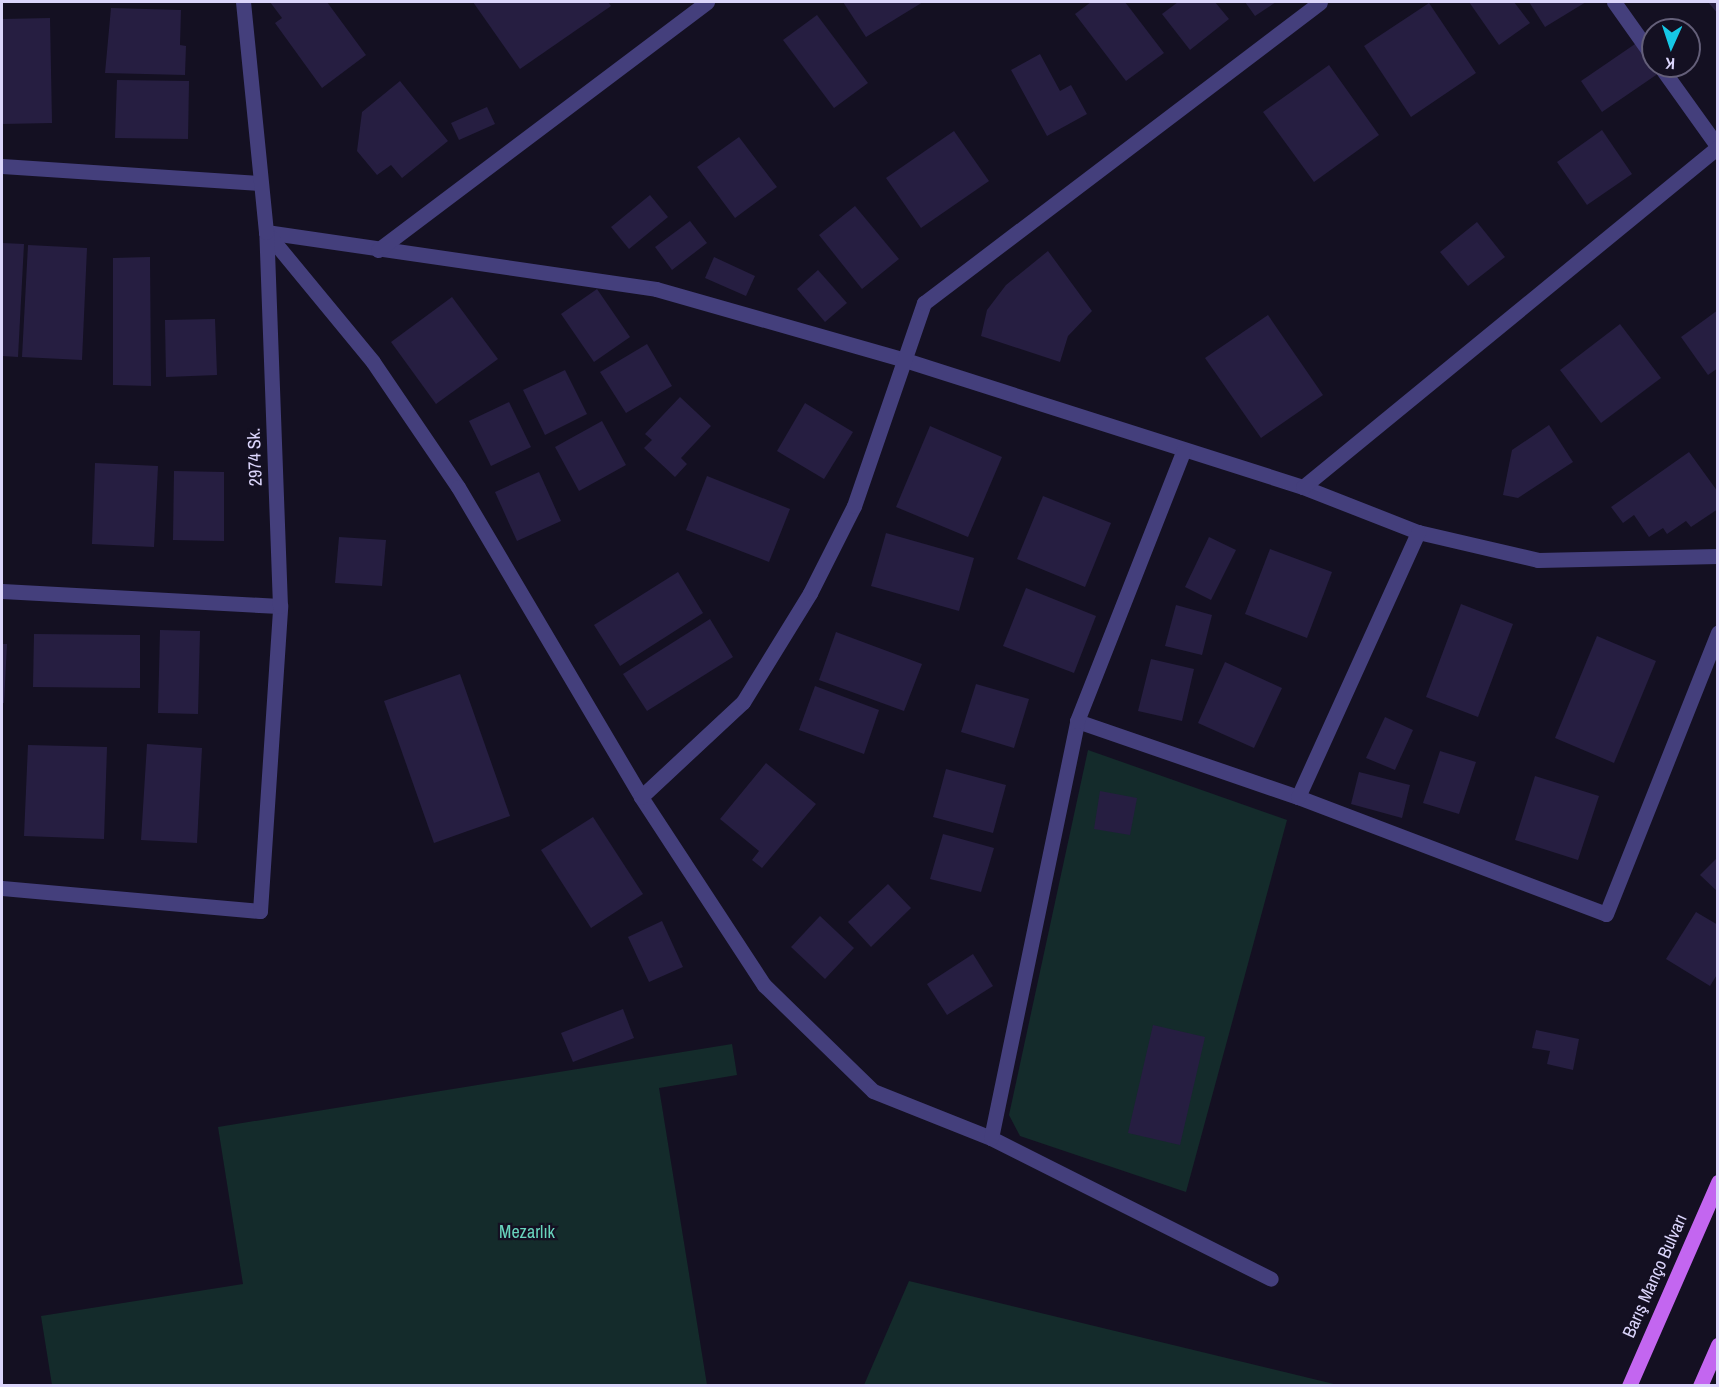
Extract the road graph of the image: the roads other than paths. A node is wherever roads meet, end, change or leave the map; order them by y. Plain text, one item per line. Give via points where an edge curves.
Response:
1 (243, 2) edge
2 (707, 2) edge
3 (1320, 2) edge
4 (1614, 2) edge
5 (1641, 40) edge
6 (1668, 78) edge
7 (1717, 147) edge
8 (2, 166) edge
9 (260, 183) junction
10 (266, 232) junction
11 (378, 250) junction
12 (905, 360) junction
13 (1184, 450) junction
14 (1303, 487) junction
15 (1418, 532) junction
16 (1718, 556) edge
17 (2, 591) edge
18 (280, 606) junction
19 (1718, 632) edge
20 (1077, 721) junction
21 (641, 797) junction
22 (1298, 797) junction
23 (2, 888) edge
24 (991, 1138) junction
25 (1718, 1182) edge
26 (1271, 1279) dead end
27 (1718, 1345) edge
28 (1629, 1386) edge
29 (1700, 1386) edge

1 - 9 street, 2974 Sk.
2 - 11 street
3 - 12 street via 924,303
4 - 5 street
6 - 7 street
7 - 14 street
8 - 9 street
9 - 10 street, 2974 Sk.
10 - 11 street
10 - 18 street, 2974 Sk.
10 - 21 street via 373,362 458,488
11 - 12 street via 656,289
12 - 13 street
12 - 21 street via 855,506 810,594 743,702
13 - 14 street
13 - 20 street
14 - 15 street
15 - 16 street via 1538,560
15 - 22 street
17 - 18 street
18 - 23 street, 2974 Sk. via 260,911
19 - 22 street via 1606,914
20 - 22 street
20 - 24 street
21 - 24 street via 764,985 873,1091
24 - 26 street
25 - 28 main road, Barış Manço Bulvarı
27 - 29 main road

